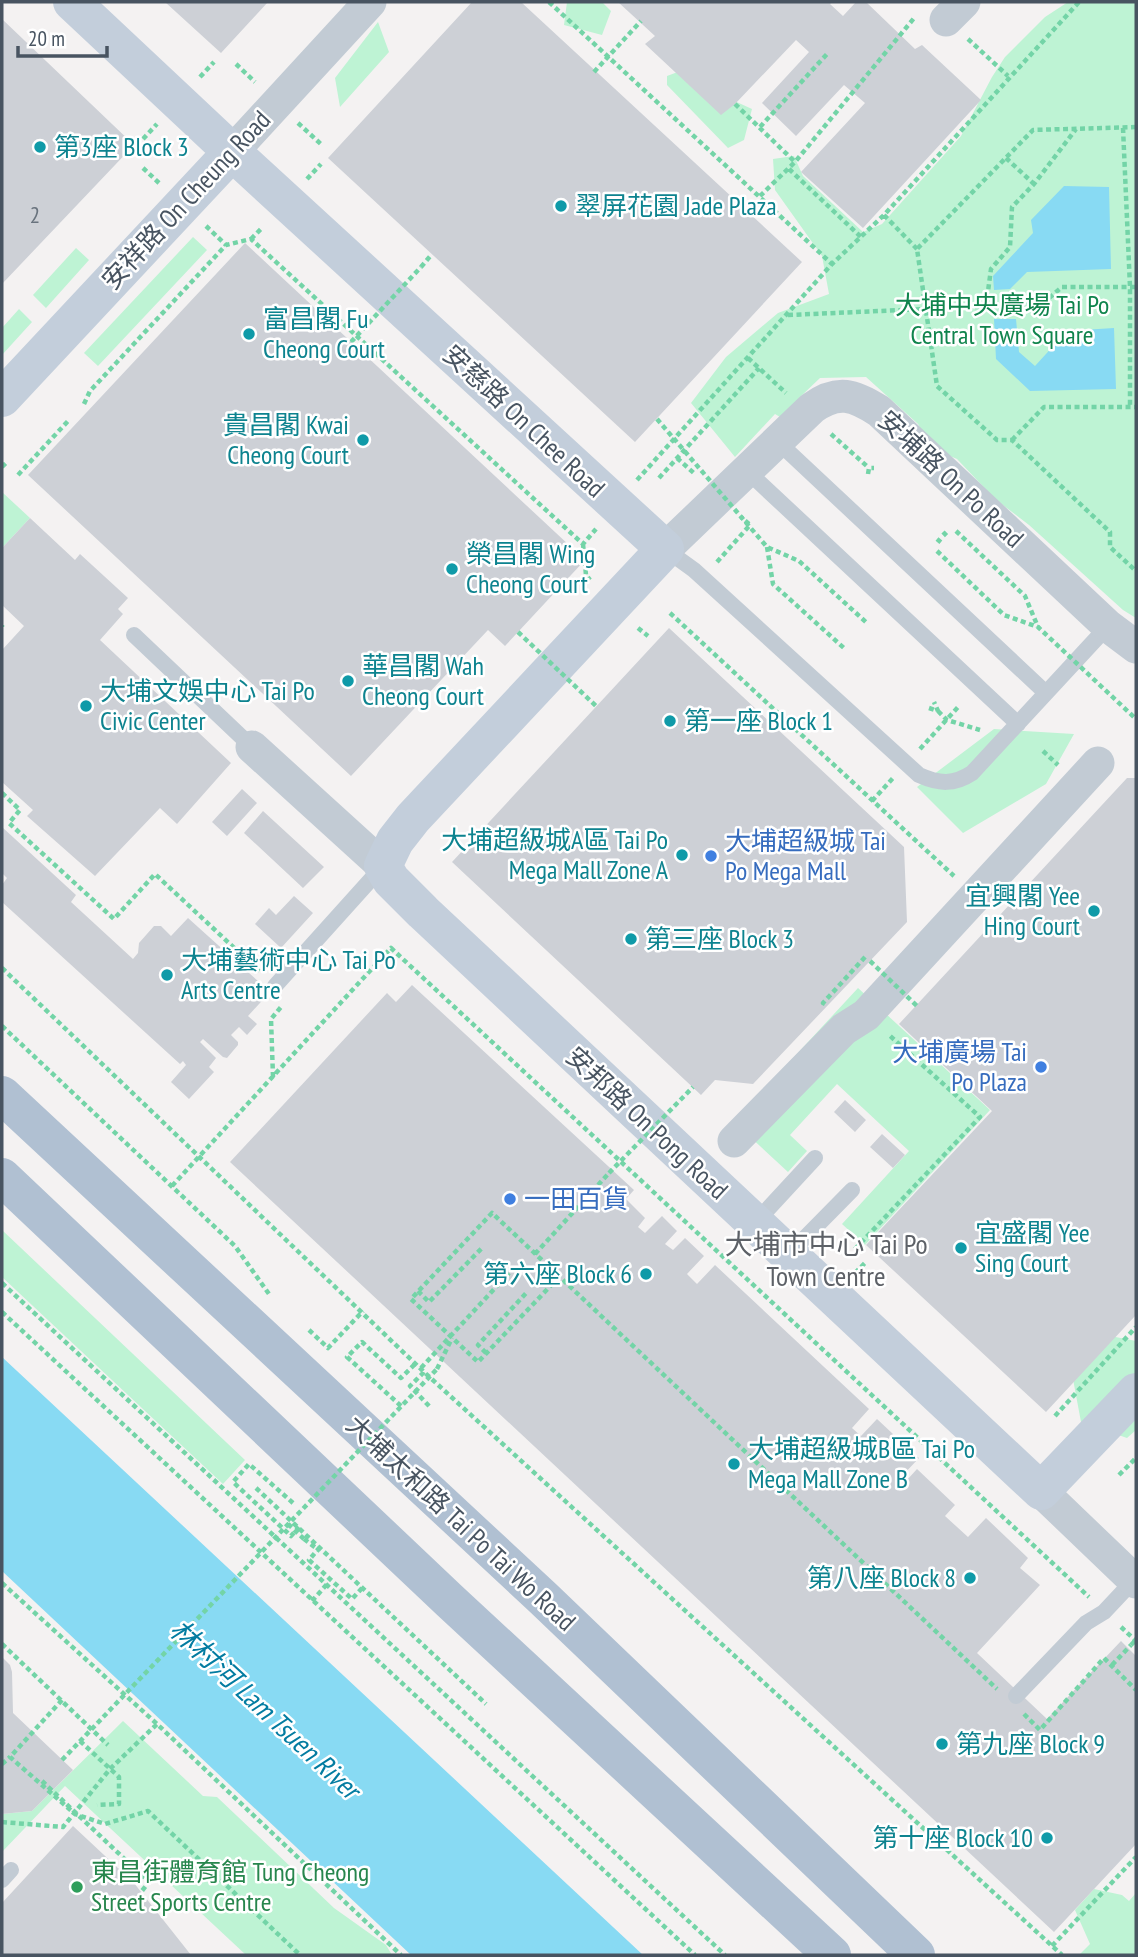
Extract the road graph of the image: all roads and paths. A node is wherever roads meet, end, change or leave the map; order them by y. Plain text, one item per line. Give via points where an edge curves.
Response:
1 (72, 2) edge
2 (370, 2) edge
3 (549, 2) edge
4 (1079, 2) edge
5 (943, 11) edge
6 (641, 21) dead end
7 (827, 54) dead end
8 (214, 62) dead end
9 (236, 64) dead end
10 (594, 72) dead end
11 (1008, 76) junction
12 (198, 79) dead end
13 (255, 82) dead end
14 (735, 104) dead end
15 (157, 123) dead end
16 (298, 123) dead end
17 (760, 127) junction
18 (1123, 127) junction
19 (1136, 127) edge
20 (1076, 128) junction
21 (143, 139) dead end
22 (323, 146) dead end
23 (232, 152) junction
24 (1006, 158) junction
25 (795, 162) junction
26 (321, 164) dead end
27 (143, 168) dead end
28 (789, 169) junction
29 (306, 180) dead end
30 (160, 183) dead end
31 (1034, 184) junction
32 (760, 196) junction
33 (884, 215) junction
34 (266, 224) dead end
35 (204, 225) dead end
36 (862, 237) junction
37 (251, 239) junction
38 (226, 245) junction
39 (917, 249) junction
40 (432, 254) dead end
41 (832, 264) junction
42 (1133, 287) edge
43 (986, 306) junction
44 (925, 309) junction
45 (787, 315) junction
46 (351, 342) dead end
47 (748, 358) junction
48 (759, 368) junction
49 (790, 397) dead end
50 (2, 398) edge
51 (83, 404) dead end
52 (1130, 407) junction
53 (1136, 407) edge
54 (657, 419) dead end
55 (68, 421) dead end
56 (826, 429) dead end
57 (1012, 440) junction
58 (777, 441) junction
59 (677, 458) junction
60 (746, 470) junction
61 (871, 470) dead end
62 (18, 475) dead end
63 (659, 478) dead end
64 (701, 480) dead end
65 (617, 506) junction
66 (734, 510) dead end
67 (956, 531) dead end
68 (943, 532) dead end
69 (949, 538) dead end
70 (937, 539) dead end
71 (943, 544) dead end
72 (767, 547) junction
73 (665, 549) junction
74 (937, 551) dead end
75 (721, 557) dead end
76 (1136, 571) edge
77 (670, 613) dead end
78 (868, 624) dead end
79 (1108, 626) junction
80 (1038, 627) junction
81 (518, 632) dead end
82 (134, 635) dead end
83 (1136, 647) edge
84 (845, 649) dead end
85 (1046, 693) junction
86 (934, 702) dead end
87 (596, 706) dead end
88 (959, 706) dead end
89 (929, 708) dead end
90 (937, 711) junction
91 (1136, 719) edge
92 (947, 720) junction
93 (1018, 724) junction
94 (979, 730) dead end
95 (252, 747) joint
96 (919, 750) dead end
97 (1098, 763) dead end
98 (894, 777) dead end
99 (2, 793) edge
100 (872, 800) junction
101 (383, 866) junction
102 (975, 896) junction
103 (2, 968) edge
104 (275, 986) junction
105 (823, 1003) dead end
106 (917, 1006) dead end
107 (866, 1015) junction
108 (2, 1026) edge
109 (273, 1077) junction
110 (693, 1087) dead end
111 (2, 1094) edge
112 (734, 1142) dead end
113 (200, 1157) junction
114 (815, 1158) dead end
115 (2, 1177) edge
116 (172, 1186) junction
117 (852, 1190) dead end
118 (754, 1223) junction
119 (482, 1248) dead end
120 (855, 1249) dead end
121 (535, 1254) junction
122 (788, 1255) junction
123 (509, 1273) dead end
124 (559, 1277) junction
125 (2, 1283) edge
126 (418, 1291) junction
127 (528, 1291) dead end
128 (279, 1303) dead end
129 (363, 1311) junction
130 (2, 1312) edge
131 (1136, 1327) edge
132 (309, 1330) dead end
133 (452, 1338) junction
134 (486, 1353) junction
135 (416, 1363) junction
136 (422, 1370) junction
137 (415, 1391) junction
138 (1136, 1392) edge
139 (401, 1406) junction
140 (1055, 1416) dead end
141 (1136, 1458) edge
142 (1119, 1475) dead end
143 (256, 1488) dead end
144 (1041, 1491) junction
145 (302, 1511) junction
146 (288, 1524) junction
147 (299, 1527) junction
148 (320, 1547) junction
149 (327, 1554) junction
150 (331, 1580) junction
151 (1135, 1581) edge
152 (2, 1583) edge
153 (326, 1585) junction
154 (363, 1587) junction
155 (312, 1601) junction
156 (1104, 1612) junction
157 (1136, 1641) edge
158 (2, 1644) edge
159 (1112, 1665) junction
160 (1136, 1690) edge
161 (62, 1700) junction
162 (1012, 1700) junction
163 (486, 1703) dead end
164 (157, 1724) junction
165 (92, 1730) junction
166 (80, 1741) junction
167 (10, 1757) junction
168 (62, 1760) dead end
169 (2, 1764) edge
170 (42, 1781) dead end
171 (97, 1805) dead end
172 (75, 1814) junction
173 (2, 1822) edge
174 (1136, 1857) edge
175 (141, 1892) dead end
176 (1052, 1946) junction
177 (300, 1955) edge
178 (401, 1955) edge
179 (695, 1955) edge
180 (725, 1955) edge
181 (832, 1955) edge
182 (916, 1955) edge
183 (1062, 1955) edge

1 - 23 street, 安慈路 On Chee Road
2 - 23 street, 安祥路 On Cheung Road
3 - 32 path
4 - 11 path
5 - 11 path
5 - 25 path
6 - 10 path, bridge
7 - 17 path
8 - 12 path
9 - 13 path
11 - 33 path
14 - 17 path
15 - 21 path
16 - 22 path
17 - 25 path
18 - 19 path
18 - 20 path
18 - 42 path
20 - 24 path via 1033,130
20 - 31 path
23 - 50 street, 安祥路 On Cheung Road
23 - 65 street, 安慈路 On Chee Road
24 - 31 path
24 - 39 path
25 - 28 path
26 - 29 path
27 - 30 path
28 - 32 path
28 - 36 path
31 - 43 path via 1012,207 1010,247 991,270
32 - 41 path
33 - 36 path
33 - 39 path
34 - 37 path
35 - 38 path
36 - 41 path
37 - 38 path
37 - 65 path via 583,544
38 - 51 path
39 - 44 path
40 - 46 path, bridge
41 - 45 path
42 - 43 path via 1062,288 1042,304
42 - 52 path
43 - 44 path
44 - 45 path
44 - 57 path via 937,386 997,440
45 - 47 path
47 - 48 path
47 - 65 path
48 - 49 path
48 - 59 path
52 - 53 path
52 - 57 path via 1044,407
54 - 72 path, bridge
55 - 62 path
56 - 61 path
57 - 76 path via 1110,532 1110,547
58 - 60 street, 安埔路 On Po Road
58 - 79 street, 安埔路 On Po Road via 828,398 848,397 869,404
58 - 85 lane
59 - 63 path
59 - 64 path
60 - 73 street, 安埔路 On Po Road
60 - 93 lane
65 - 73 street, 安慈路 On Chee Road
66 - 75 path via 750,525
67 - 80 path via 1025,596
68 - 69 path
70 - 71 path
72 - 78 path, bridge via 799,561
72 - 84 path via 774,584
73 - 93 lane via 694,570 919,775 944,783 964,779
73 - 101 street via 414,818
74 - 80 path, bridge via 1004,615
77 - 100 path
79 - 83 street, 安埔路 On Po Road
79 - 85 lane
80 - 91 path, bridge
81 - 87 path, bridge
82 - 95 lane
85 - 93 lane
86 - 90 path
88 - 92 path
89 - 90 path
90 - 92 path
92 - 94 path
92 - 96 path
95 - 101 street, 安邦路 On Pong Road
97 - 102 street
98 - 100 path
99 - 104 path via 20,810 9,823 114,919 155,874
100 - 102 path
101 - 104 lane
101 - 118 street, 安邦路 On Pong Road via 423,912
102 - 107 street
103 - 113 path
104 - 109 path via 288,998 271,1019
105 - 106 path, bridge via 868,958
107 - 112 street via 844,1029
107 - 120 path via 980,1117
108 - 116 path
109 - 113 path
109 - 156 path via 391,948
110 - 121 path, bridge
111 - 182 main road, 大埔太和路 Tai Po Tai Wo Road via 533,1589
113 - 116 path
113 - 129 path
114 - 118 lane
115 - 181 main road
116 - 128 path via 235,1246
117 - 122 lane
118 - 122 street, 安邦路 On Pong Road
119 - 126 path via 429,1301
121 - 124 path
121 - 126 path via 492,1213
122 - 144 street, 安邦路 On Pong Road
123 - 136 path
124 - 134 path
124 - 162 path
125 - 153 path
126 - 133 path via 411,1299
127 - 134 path via 478,1345
129 - 132 path via 328,1348
129 - 135 path
130 - 155 path
131 - 140 path
133 - 134 path via 478,1362
133 - 137 path, bridge via 437,1369
135 - 136 path
135 - 139 path via 401,1378 362,1342 348,1357
136 - 137 path via 410,1386 430,1407
136 - 176 path
137 - 139 path, bridge
138 - 144 street
139 - 145 path, bridge
141 - 142 path
143 - 147 path
144 - 151 street, 安邦路 On Pong Road
145 - 146 path, bridge
145 - 147 path via 250,1464 233,1482 291,1536
146 - 149 path, bridge via 312,1547
146 - 165 path, bridge
147 - 148 path
148 - 149 path
148 - 150 path via 309,1560
149 - 154 path
150 - 153 path
150 - 154 path via 352,1599
151 - 156 lane
152 - 164 path
153 - 155 path
153 - 180 path
154 - 163 path
155 - 179 path
156 - 157 path
156 - 162 lane via 1086,1623
157 - 159 path, bridge
158 - 161 path
159 - 160 path
159 - 162 path via 1104,1658 1040,1730
161 - 165 path via 108,1745
161 - 167 path
164 - 172 path via 110,1769
164 - 178 path
165 - 166 path, bridge
166 - 168 path, bridge
166 - 171 path via 119,1777 119,1804
167 - 169 path
167 - 172 path
170 - 175 path, bridge via 149,1882
172 - 173 path via 63,1827
172 - 177 path via 105,1824 148,1811
174 - 176 path
176 - 183 path

